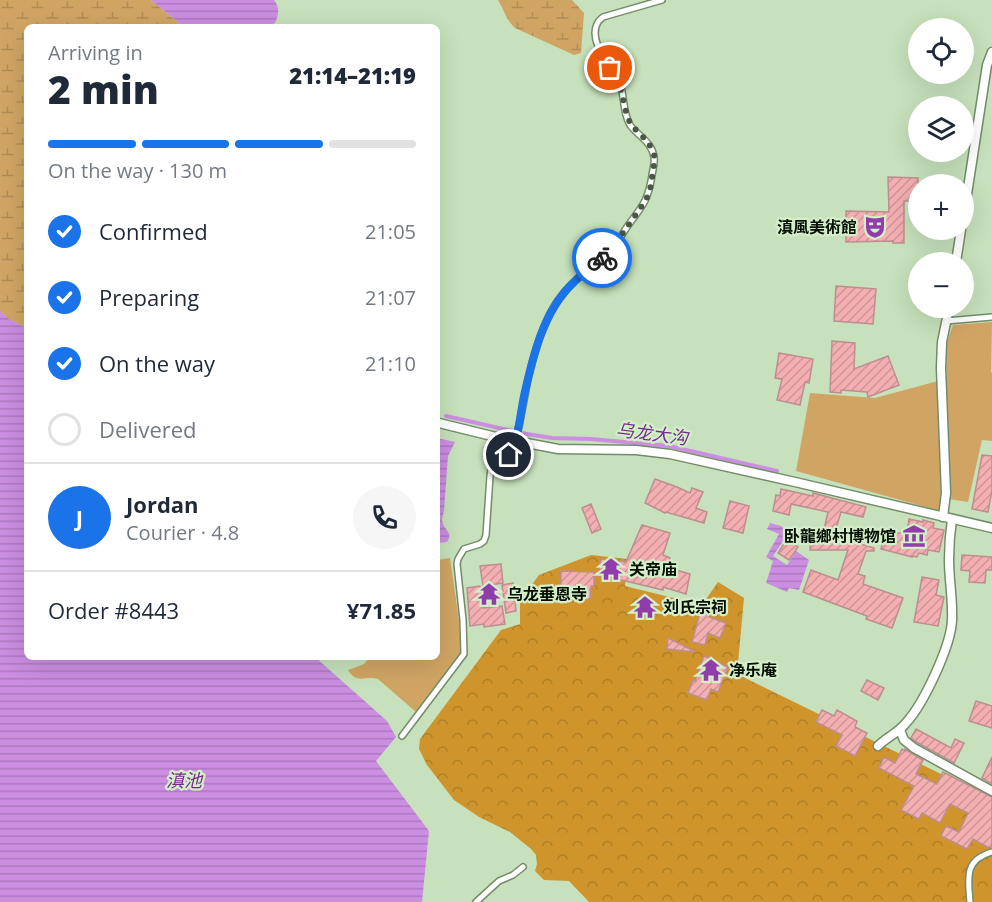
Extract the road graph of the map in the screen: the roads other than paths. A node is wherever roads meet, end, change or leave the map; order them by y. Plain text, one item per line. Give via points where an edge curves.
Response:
1 (662, 0) edge
2 (992, 52) edge
3 (970, 174) edge
4 (992, 317) edge
5 (947, 318) edge
6 (946, 321) junction
7 (440, 423) edge
8 (496, 437) junction
9 (515, 441) junction
10 (493, 456) junction
11 (943, 517) junction
12 (952, 519) junction
13 (992, 528) edge
14 (900, 730) junction
15 (402, 736) dead end
16 (878, 746) dead end
17 (992, 791) edge
18 (992, 852) edge
19 (523, 867) dead end
20 (476, 902) edge
21 (970, 902) edge

1 - 9 lane via 611,13 597,24 597,42 619,82 627,116 655,158 650,190 608,254 573,282 550,313 529,376
2 - 3 street
4 - 6 lane
5 - 6 street
6 - 11 street via 940,368 946,494
7 - 8 street
8 - 9 street
8 - 10 lane
9 - 10 lane via 509,455
9 - 11 street via 558,449 670,454
10 - 15 lane via 486,536 480,544 464,549 457,564 464,654
11 - 12 street
12 - 13 street
12 - 14 street via 950,636 923,699
14 - 16 street
14 - 17 street via 914,748
18 - 21 lane via 981,855 972,864
19 - 20 lane via 499,880

